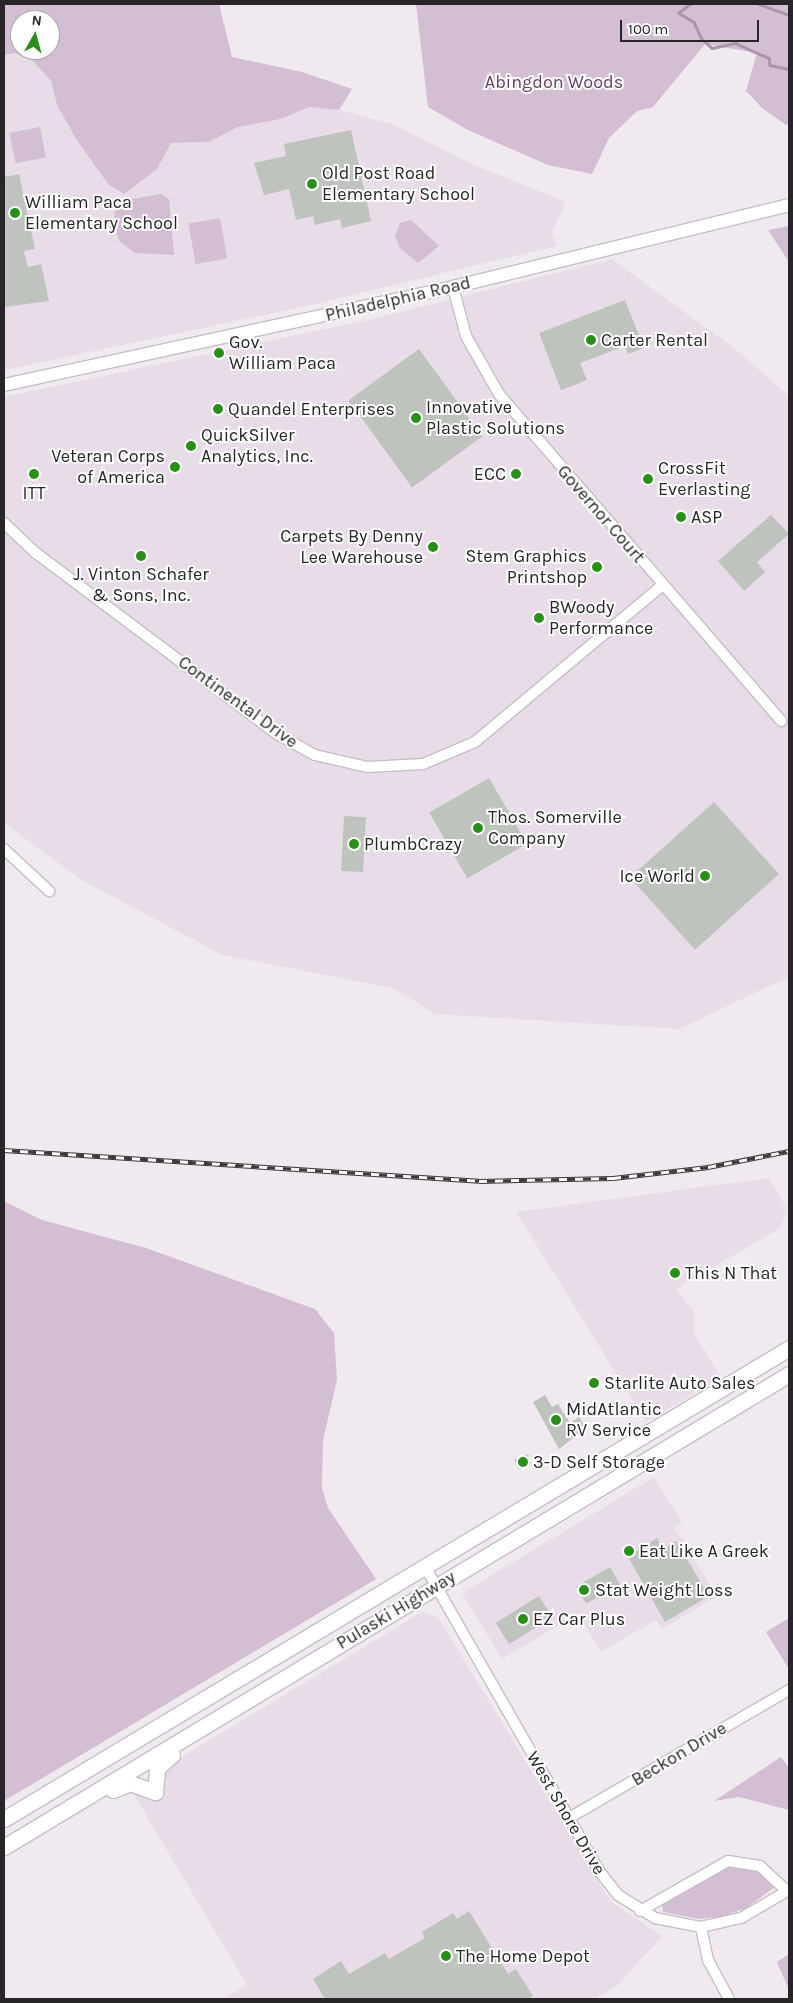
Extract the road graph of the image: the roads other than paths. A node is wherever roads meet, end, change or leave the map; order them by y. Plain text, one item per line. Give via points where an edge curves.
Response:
1 (789, 205) edge
2 (454, 287) junction
3 (4, 385) edge
4 (4, 523) edge
5 (663, 585) junction
6 (781, 721) dead end
7 (4, 849) edge
8 (49, 891) dead end
9 (789, 1348) edge
10 (789, 1374) edge
11 (424, 1565) junction
12 (436, 1586) junction
13 (789, 1690) edge
14 (211, 1723) junction
15 (569, 1818) junction
16 (4, 1819) edge
17 (36, 1828) junction
18 (4, 1847) edge
19 (788, 1890) edge
20 (640, 1911) junction
21 (701, 1927) junction
22 (729, 1999) edge

1 - 2 main road, Philadelphia Road
2 - 3 main road, Philadelphia Road
2 - 5 street, Governor Court via 466,336 500,394
4 - 5 street, Continental Drive via 36,553 277,734 316,755 367,767 423,764 475,742
5 - 6 street, Governor Court
7 - 8 street
9 - 11 highway, Pulaski Highway
10 - 12 highway, Pulaski Highway
11 - 12 street, West Shore Drive
11 - 16 highway, Pulaski Highway
12 - 14 highway, Pulaski Highway
12 - 15 street, West Shore Drive
13 - 15 street, Beckon Drive
14 - 17 highway, Pulaski Highway
14 - 17 highway via 207,1734 157,1768 155,1792 130,1783 122,1785 59,1822
15 - 20 street, West Shore Drive via 611,1888
17 - 18 highway, Pulaski Highway
19 - 20 street via 760,1866 728,1861
19 - 21 street, West Shore Drive via 741,1918
20 - 21 street, West Shore Drive via 677,1924
21 - 22 street via 708,1960

